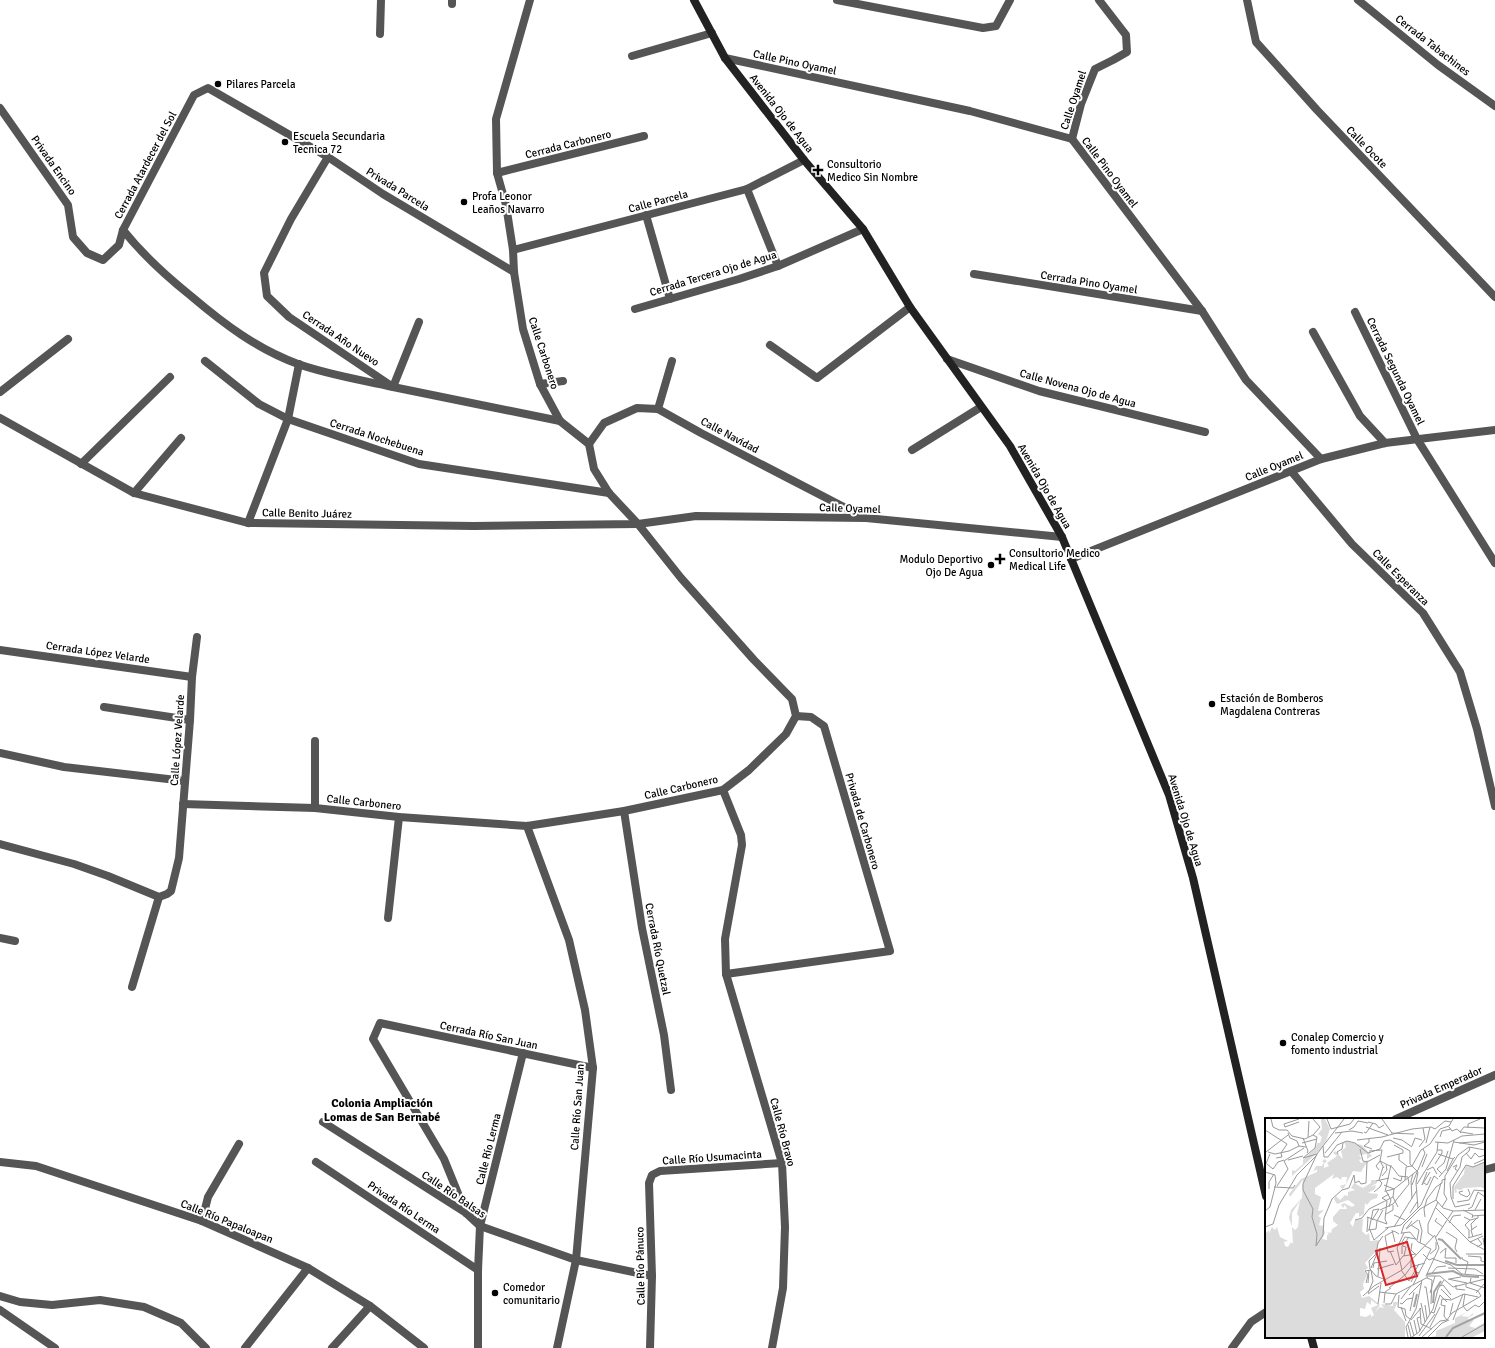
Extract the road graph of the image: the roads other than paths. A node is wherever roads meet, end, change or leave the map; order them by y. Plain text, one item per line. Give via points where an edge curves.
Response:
1 (381, 0) edge
2 (530, 0) edge
3 (694, 0) edge
4 (837, 0) edge
5 (1010, 0) edge
6 (1099, 0) edge
7 (1247, 0) edge
8 (1358, 0) edge
9 (712, 33) junction
10 (380, 34) dead end
11 (632, 56) dead end
12 (725, 58) junction
13 (208, 88) joint
14 (1495, 106) edge
15 (0, 108) edge
16 (644, 136) dead end
17 (1072, 139) junction
18 (328, 157) junction
19 (804, 160) junction
20 (497, 173) junction
21 (747, 189) junction
22 (646, 215) junction
23 (863, 229) junction
24 (123, 230) junction
25 (513, 250) junction
26 (778, 266) junction
27 (514, 272) junction
28 (974, 274) dead end
29 (1495, 296) edge
30 (670, 299) junction
31 (910, 307) junction
32 (635, 309) dead end
33 (1202, 311) junction
34 (1355, 312) dead end
35 (418, 322) dead end
36 (1313, 332) dead end
37 (68, 339) dead end
38 (770, 346) dead end
39 (947, 359) junction
40 (205, 361) dead end
41 (672, 361) dead end
42 (299, 364) junction
43 (170, 377) dead end
44 (563, 381) dead end
45 (540, 384) junction
46 (393, 387) junction
47 (0, 392) edge
48 (981, 407) junction
49 (658, 409) junction
50 (0, 418) edge
51 (288, 419) junction
52 (560, 421) junction
53 (1495, 430) edge
54 (1205, 432) dead end
55 (181, 438) dead end
56 (1417, 439) junction
57 (1385, 443) junction
58 (589, 444) junction
59 (912, 450) dead end
60 (1321, 459) junction
61 (81, 464) junction
62 (1291, 471) junction
63 (134, 493) junction
64 (609, 493) junction
65 (866, 518) junction
66 (248, 523) junction
67 (638, 524) junction
68 (1062, 538) junction
69 (1071, 559) junction
70 (1495, 563) edge
71 (197, 638) dead end
72 (0, 650) edge
73 (192, 677) junction
74 (104, 707) dead end
75 (796, 716) junction
76 (190, 720) junction
77 (315, 741) dead end
78 (0, 752) edge
79 (185, 781) junction
80 (723, 790) junction
81 (183, 804) junction
82 (1495, 806) edge
83 (315, 808) junction
84 (624, 811) junction
85 (399, 817) junction
86 (527, 826) junction
87 (0, 844) edge
88 (159, 897) junction
89 (388, 918) dead end
90 (0, 938) edge
91 (15, 941) dead end
92 (726, 974) junction
93 (132, 987) dead end
94 (523, 1053) junction
95 (593, 1068) junction
96 (1495, 1075) edge
97 (672, 1090) dead end
98 (1398, 1118) edge
99 (323, 1122) dead end
100 (239, 1144) dead end
101 (0, 1162) edge
102 (316, 1162) dead end
103 (782, 1163) junction
104 (1495, 1167) edge
105 (1485, 1170) edge
106 (649, 1183) joint
107 (1264, 1184) edge
108 (466, 1213) junction
109 (202, 1221) junction
110 (480, 1226) junction
111 (576, 1260) junction
112 (308, 1268) junction
113 (478, 1270) junction
114 (652, 1276) junction
115 (0, 1296) edge
116 (370, 1306) junction
117 (0, 1310) edge
118 (1265, 1313) edge
119 (1311, 1338) edge
120 (55, 1348) edge
121 (206, 1348) edge
122 (244, 1348) edge
123 (332, 1348) edge
124 (424, 1348) edge
125 (478, 1348) edge
126 (557, 1348) edge
127 (650, 1348) edge
128 (772, 1348) edge
129 (1232, 1348) edge
130 (1314, 1348) edge

1 - 10 street
2 - 20 street, Calle Carbonero via 496,119
3 - 9 street, Avenida Ojo de Agua
4 - 5 street via 983,28 996,26
6 - 17 street, Calle Oyamel via 1126,35 1127,52 1095,69 1081,104
7 - 29 street, Calle Ocote via 1256,42 1317,110
8 - 14 street, Cerrada Tabachines via 1438,65
9 - 11 street
9 - 12 street, Avenida Ojo de Agua
12 - 17 street, Calle Pino Oyamel via 970,111
12 - 19 street, Avenida Ojo de Agua
13 - 18 street, Privada Parcela
13 - 24 street, Cerrada Atardecer del Sol via 194,95
15 - 24 street, Privada Encino via 68,205 73,237 87,253 104,260 119,245
16 - 20 street, Cerrada Carbonero
17 - 33 street, Calle Pino Oyamel
18 - 27 street, Privada Parcela via 383,194
18 - 46 street, Cerrada Año Nuevo via 291,219 264,273 267,296 289,317
19 - 21 street, Calle Parcela
19 - 23 street, Avenida Ojo de Agua
20 - 25 street, Calle Carbonero via 506,206
21 - 22 street, Calle Parcela
21 - 26 street
22 - 25 street, Calle Parcela
22 - 30 street
23 - 26 street, Cerrada Tercera Ojo de Agua
23 - 31 street, Avenida Ojo de Agua
24 - 42 street, Cerrada Atardecer del Sol via 159,270 217,318 263,349
25 - 27 street, Calle Carbonero
26 - 30 street, Cerrada Tercera Ojo de Agua
27 - 45 street, Calle Carbonero via 523,329
28 - 33 street, Cerrada Pino Oyamel
30 - 32 street, Cerrada Tercera Ojo de Agua
31 - 38 street via 817,378
31 - 39 street, Avenida Ojo de Agua
33 - 60 street, Calle Pino Oyamel via 1246,380
34 - 56 street, Cerrada Segunda Oyamel
35 - 46 street
36 - 57 street via 1360,416
37 - 47 street
39 - 48 street, Avenida Ojo de Agua
39 - 54 street, Calle Novena Ojo de Agua via 1039,391
40 - 51 street, Cerrada Nochebuena via 259,404
41 - 49 street
42 - 46 street, Cerrada Atardecer del Sol
42 - 51 street
43 - 61 street
44 - 45 street
45 - 52 street, Calle Carbonero
46 - 52 street, Cerrada Año Nuevo
48 - 59 street
48 - 68 street, Avenida Ojo de Agua via 1010,446
49 - 58 street, Calle Navidad via 638,408 604,423
49 - 65 street, Calle Navidad
50 - 61 street, Calle Benito Juárez
51 - 64 street, Cerrada Nochebuena via 419,464
51 - 66 street
52 - 58 street, Calle Carbonero
53 - 56 street, Calle Oyamel
55 - 63 street
56 - 57 street, Calle Oyamel
56 - 70 street, Cerrada Segunda Oyamel
57 - 60 street, Calle Oyamel
58 - 64 street via 594,469
60 - 62 street, Calle Oyamel
61 - 63 street, Calle Benito Juárez
62 - 69 street, Calle Oyamel
62 - 82 street, Calle Esperanza via 1352,544 1423,613 1460,672 1477,729
63 - 66 street, Calle Benito Juárez
64 - 67 street
65 - 67 street, Calle Oyamel via 696,516
65 - 68 street, Calle Oyamel
66 - 67 street, Calle Benito Juárez via 474,526
67 - 75 street via 681,578 792,699
68 - 69 street, Avenida Ojo de Agua
69 - 107 street, Avenida Ojo de Agua via 1169,795 1193,878
71 - 73 street, Calle López Velarde
72 - 73 street, Cerrada López Velarde
73 - 76 street, Calle López Velarde
74 - 76 street
75 - 80 street, Calle Carbonero via 786,734 749,770
75 - 92 street, Privada de Carbonero via 811,717 824,726 890,951
76 - 79 street, Calle López Velarde
77 - 83 street
78 - 79 street via 64,768
79 - 81 street, Calle López Velarde
80 - 84 street, Calle Carbonero
80 - 92 street, Calle Río Bravo via 741,835 742,845 725,939
81 - 83 street, Calle Carbonero
81 - 88 street via 179,858 173,885 171,891
83 - 85 street, Calle Carbonero
84 - 86 street, Calle Carbonero
84 - 97 street, Cerrada Río Quetzal via 642,928 664,1034
85 - 86 street, Calle Carbonero
85 - 89 street
86 - 95 street, Calle Río San Juan via 569,940 585,1010
87 - 88 street via 74,864
88 - 93 street
90 - 91 street
92 - 103 street, Calle Río Bravo
94 - 95 street, Cerrada Río San Juan
94 - 108 street, Cerrada Río San Juan via 380,1023 373,1039 444,1159
94 - 110 street, Calle Río Lerma
95 - 111 street, Calle Río San Juan
96 - 98 street, Privada Emperador
99 - 108 street, Calle Río Balsas
100 - 109 street via 208,1197
101 - 109 street, Calle Río Papaloapan via 36,1166
102 - 113 street, Privada Río Lerma
103 - 106 street, Calle Río Usumacinta via 660,1171 652,1175
103 - 128 street, Calle Río Bravo via 785,1227 783,1288
104 - 105 street
106 - 114 street, Calle Río Pánuco
108 - 110 street, Calle Río Balsas
109 - 112 street, Calle Río Papaloapan
110 - 111 street, Calle Río Balsas
110 - 113 street, Calle Río Lerma
111 - 114 street, Calle Río Balsas
111 - 126 street, Calle Río San Juan
112 - 116 street, Calle Río Papaloapan
112 - 122 street
113 - 125 street, Calle Río Lerma
114 - 127 street, Calle Río Pánuco
115 - 121 street via 20,1302 52,1305 100,1300 144,1307 181,1323
116 - 123 street
116 - 124 street, Calle Río Papaloapan
117 - 120 street
118 - 129 street via 1251,1322
119 - 130 street

